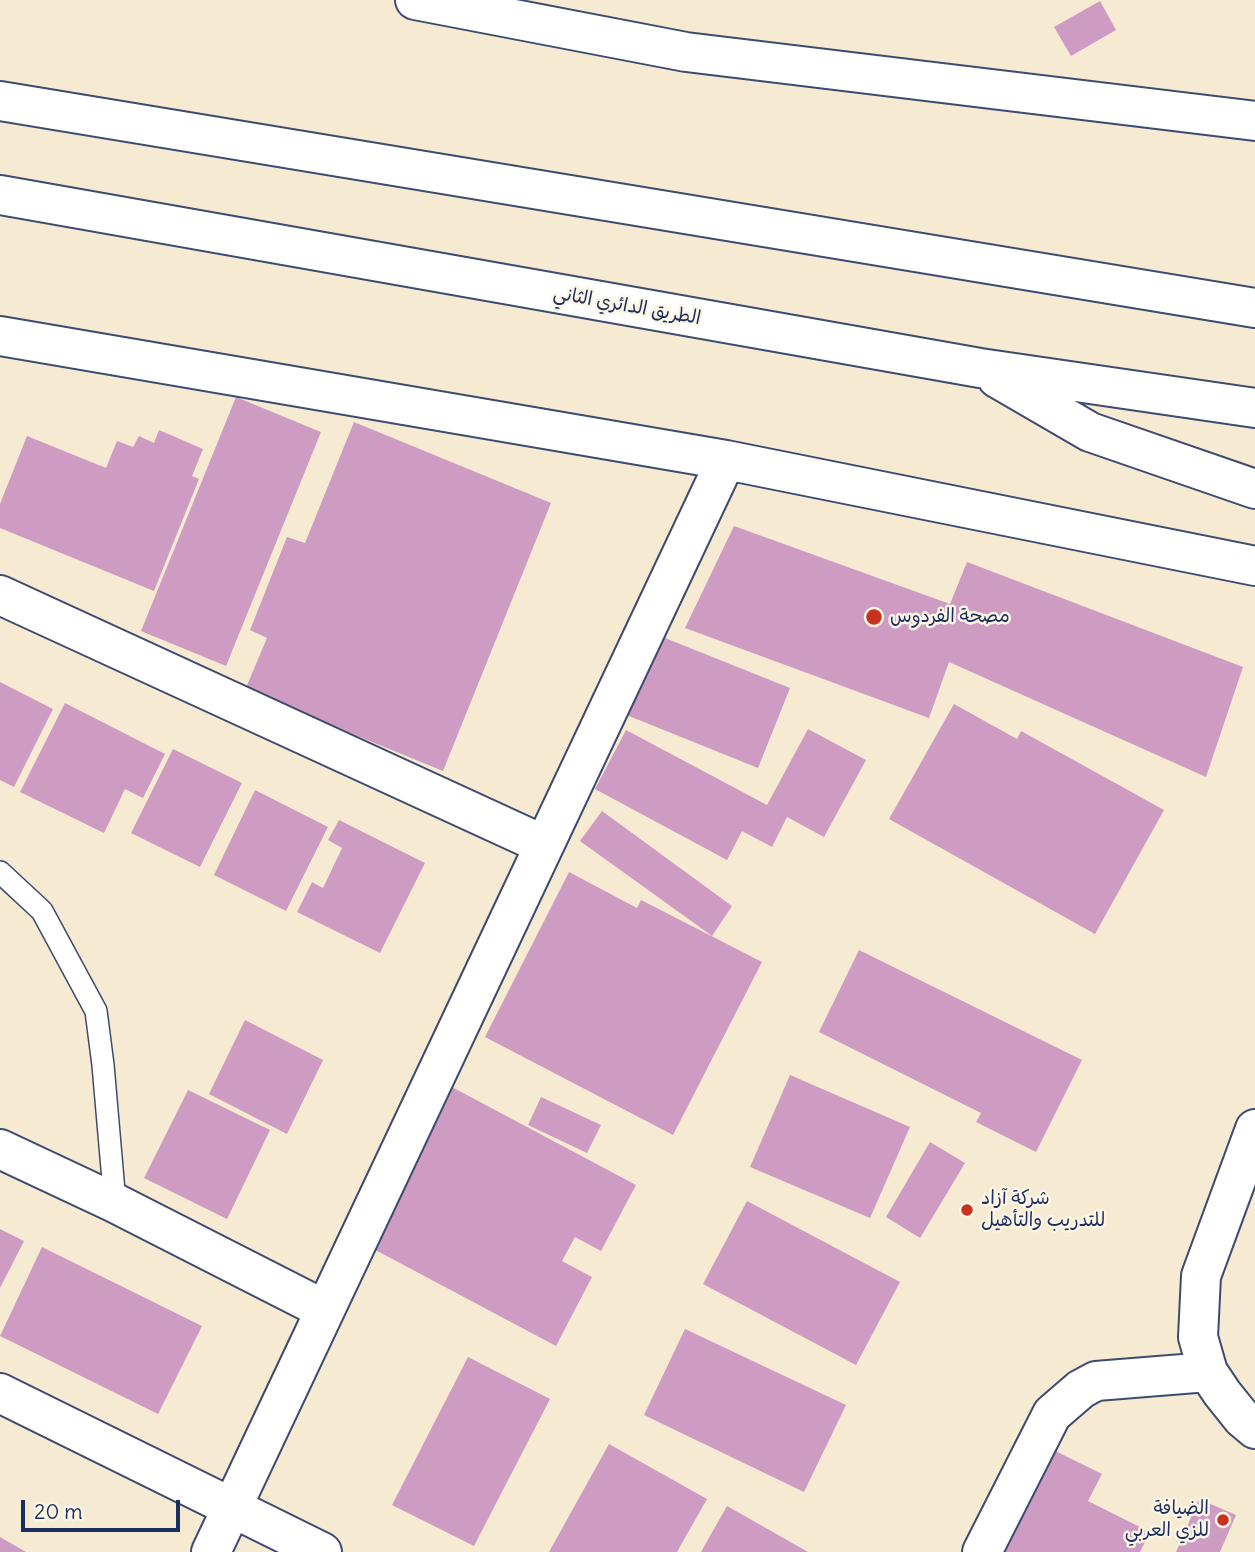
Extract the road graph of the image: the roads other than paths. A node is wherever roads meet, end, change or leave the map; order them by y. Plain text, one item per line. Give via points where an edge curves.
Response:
1 (415, 0) edge
2 (0, 100) edge
3 (1255, 121) edge
4 (0, 195) edge
5 (1255, 308) edge
6 (0, 336) edge
7 (980, 368) junction
8 (1255, 408) edge
9 (726, 460) junction
10 (1255, 489) edge
11 (1255, 566) edge
12 (0, 595) edge
13 (542, 844) junction
14 (0, 872) edge
15 (1255, 1129) edge
16 (0, 1149) edge
17 (115, 1203) junction
18 (325, 1310) junction
19 (1208, 1371) junction
20 (0, 1393) edge
21 (1255, 1429) edge
22 (231, 1507) junction
23 (211, 1552) edge
24 (323, 1552) edge
25 (982, 1552) edge

1 - 3 main road via 685,52
2 - 5 main road
4 - 7 main road, الطريق الدائري الثاني
6 - 9 main road
7 - 8 main road, الطريق الدائري الثاني
7 - 10 main road via 1090,432
9 - 11 main road
9 - 13 main road
12 - 13 main road
13 - 18 main road
14 - 17 lane via 42,911 96,1011
15 - 19 main road via 1201,1276 1198,1337
16 - 17 main road
17 - 18 main road
18 - 22 main road
19 - 21 main road
19 - 25 main road via 1096,1381 1081,1388 1052,1414
20 - 22 main road
22 - 23 main road
22 - 24 main road

